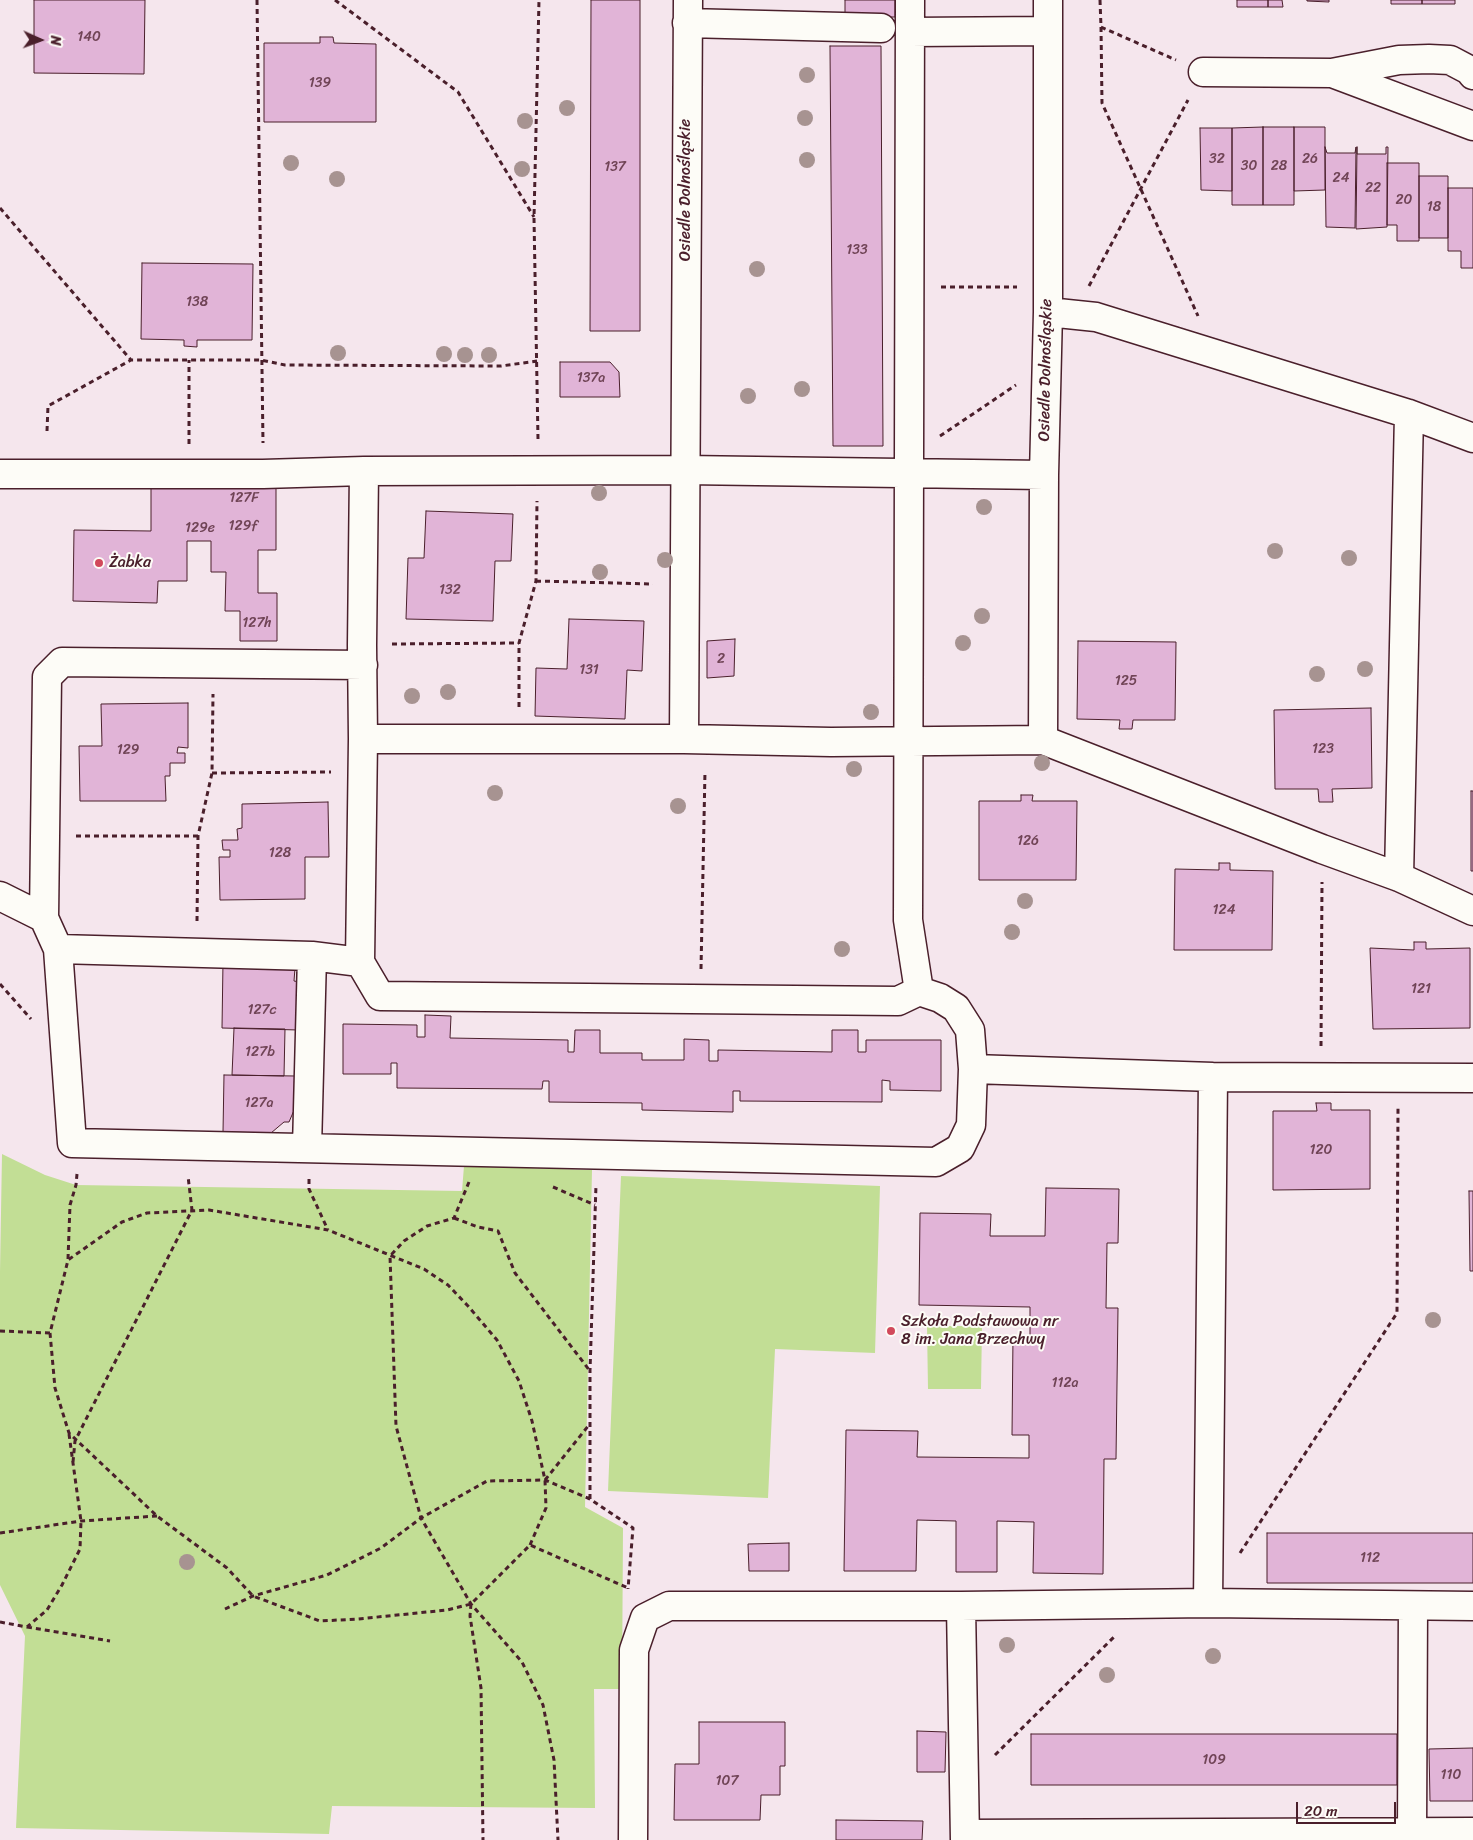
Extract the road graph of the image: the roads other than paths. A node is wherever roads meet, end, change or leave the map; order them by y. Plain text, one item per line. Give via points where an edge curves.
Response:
1 (910, 0) edge
2 (1048, 0) edge
3 (688, 11) edge
4 (881, 28) dead end
5 (1048, 31) junction
6 (910, 32) junction
7 (1203, 72) road end
8 (1332, 73) junction
9 (1473, 75) edge
10 (1473, 126) edge
11 (1048, 312) junction
12 (1409, 414) junction
13 (1473, 438) edge
14 (685, 470) junction
15 (364, 471) junction
16 (909, 472) junction
17 (0, 474) edge
18 (1044, 476) junction
19 (362, 655) junction
20 (364, 739) junction
21 (694, 740) junction
22 (1043, 740) junction
23 (909, 741) junction
24 (1399, 877) junction
25 (0, 896) edge
26 (1473, 911) edge
27 (44, 918) junction
28 (58, 949) junction
29 (312, 956) junction
30 (360, 962) junction
31 (919, 991) junction
32 (973, 1069) junction
33 (1213, 1077) junction
34 (1473, 1078) edge
35 (307, 1148) junction
36 (1208, 1603) junction
37 (961, 1606) junction
38 (1414, 1606) junction
39 (1473, 1606) edge
40 (1473, 1832) edge
41 (1412, 1833) junction
42 (965, 1837) edge
43 (1200, 1837) edge
44 (633, 1840) edge

1 - 6 street
2 - 5 street, Osiedle Dolnośląskie
3 - 4 street
3 - 14 street, Osiedle Dolnośląskie
5 - 6 street
5 - 11 street, Osiedle Dolnośląskie
6 - 16 street
7 - 8 street
8 - 9 street via 1399,60 1429,59 1450,60
8 - 10 street
11 - 12 street via 1096,317
11 - 18 street, Osiedle Dolnośląskie
12 - 13 street
12 - 24 street
14 - 15 street
14 - 16 street
14 - 21 street, Osiedle Dolnośląskie via 684,584
15 - 17 street
15 - 19 street
16 - 18 street
16 - 23 street
18 - 22 street, Osiedle Dolnośląskie
19 - 20 street
19 - 27 street via 214,663 62,662 47,678
20 - 21 street
20 - 30 street
21 - 23 street
22 - 23 street
22 - 24 street
23 - 31 street via 908,920
24 - 26 street
25 - 27 street
27 - 28 street
28 - 29 street
28 - 35 street via 72,1143
29 - 30 street
29 - 35 street
30 - 31 street via 380,996 898,1001
31 - 32 street via 956,1008 970,1030
32 - 33 street
32 - 35 street via 971,1125 960,1148 936,1162
33 - 34 street
33 - 36 street
36 - 37 street
36 - 38 street
37 - 42 street
37 - 44 street via 669,1606 645,1618 634,1650
38 - 39 street
38 - 41 street
40 - 41 street
41 - 43 street
42 - 43 street

